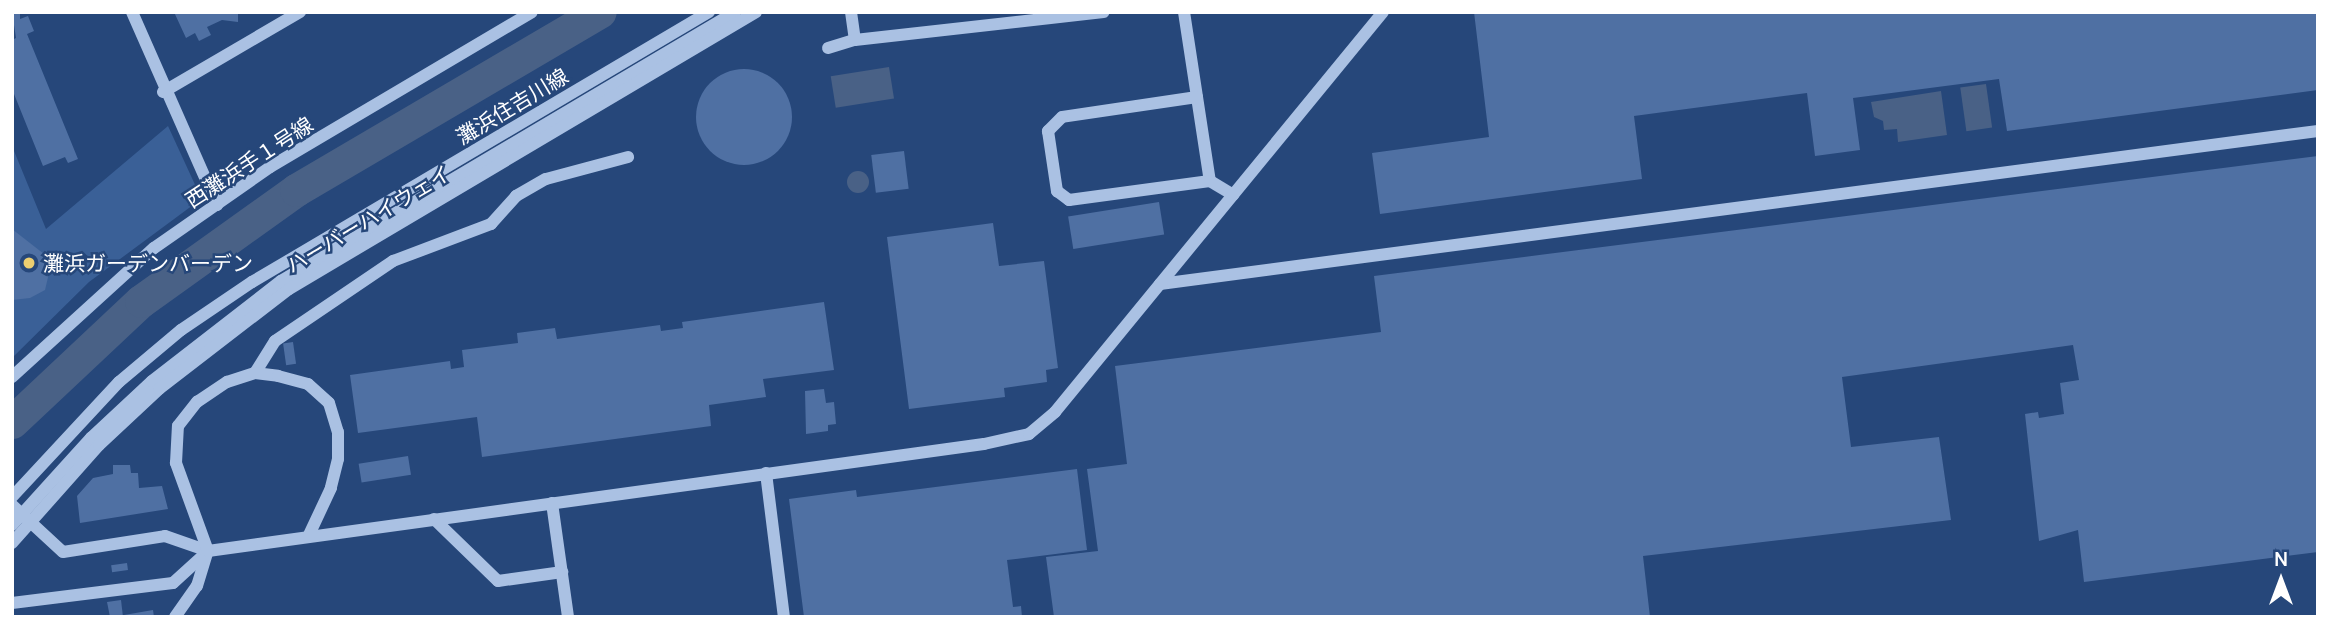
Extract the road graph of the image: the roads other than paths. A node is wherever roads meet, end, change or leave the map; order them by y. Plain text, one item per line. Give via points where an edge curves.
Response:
1 (132, 12) edge
2 (300, 12) edge
3 (532, 12) edge
4 (709, 12) edge
5 (734, 12) edge
6 (756, 12) edge
7 (851, 12) edge
8 (1103, 12) edge
9 (1184, 12) edge
10 (1383, 12) edge
11 (1021, 17) edge
12 (855, 40) junction
13 (828, 48) dead end
14 (163, 92) junction
15 (1197, 97) junction
16 (2318, 131) edge
17 (628, 157) dead end
18 (1210, 181) junction
19 (1233, 195) junction
20 (216, 205) junction
21 (1160, 284) junction
22 (255, 373) junction
23 (12, 377) edge
24 (766, 473) junction
25 (12, 497) edge
26 (552, 503) junction
27 (12, 505) edge
28 (434, 519) junction
29 (12, 525) edge
30 (307, 537) junction
31 (12, 543) edge
32 (208, 551) junction
33 (562, 572) junction
34 (12, 603) edge
35 (175, 617) edge
36 (568, 617) edge
37 (784, 617) edge

1 - 14 street
2 - 14 street
3 - 20 street, 西灘浜手１号線 via 270,167
4 - 25 street, 灘浜住吉川線 via 252,282 191,323 119,382
5 - 29 street, ハーバーハイウェイ, bridge via 281,281 152,381 90,438
6 - 31 street, ハーバーハイウェイ, bridge via 289,289 159,389 99,444
7 - 12 street
8 - 11 street
9 - 15 street
10 - 19 street
11 - 12 street
12 - 13 street
14 - 20 street
15 - 18 street
15 - 18 street via 1062,117 1048,131 1055,179 1057,191 1069,200
16 - 21 street
17 - 22 street via 546,179 516,196 491,224 393,261 275,341
18 - 19 street
19 - 21 street
20 - 23 street, 西灘浜手１号線 via 154,248
21 - 24 street via 1055,412 1029,434
22 - 30 street via 307,384 329,403 338,432 338,459 331,488
22 - 32 street via 227,382 197,402 178,426 176,463
24 - 26 street
24 - 37 street
26 - 28 street
26 - 33 street
27 - 32 street via 63,552 165,536
28 - 30 street
28 - 33 street via 498,581
30 - 32 street
32 - 34 street via 173,583
32 - 35 street via 197,586
33 - 36 street

